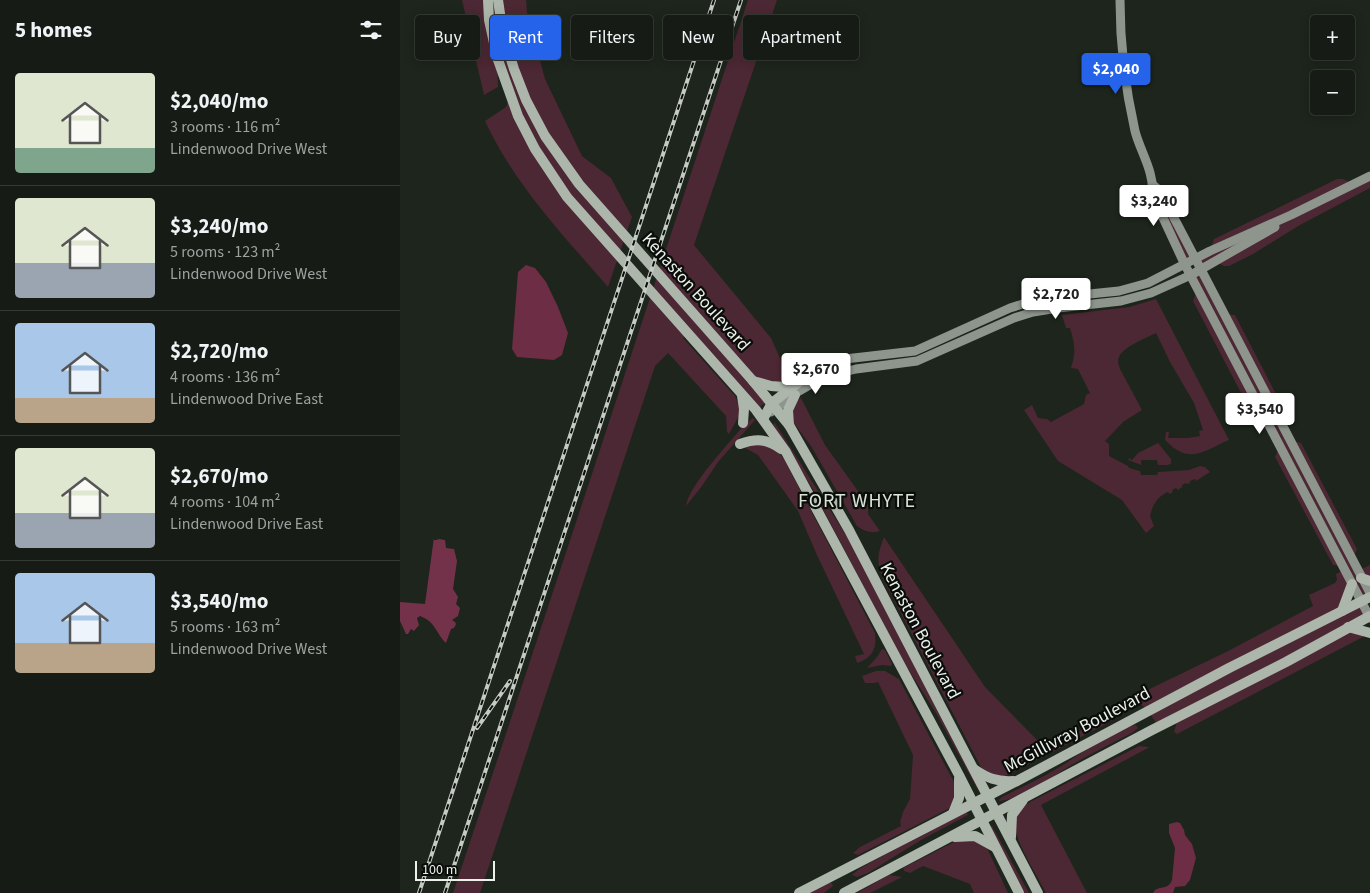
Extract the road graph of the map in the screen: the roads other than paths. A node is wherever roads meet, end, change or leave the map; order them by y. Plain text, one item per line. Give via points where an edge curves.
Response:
1 (488, 0) edge
2 (498, 0) edge
3 (1120, 0) edge
4 (1370, 176) edge
5 (1153, 185) junction
6 (1291, 215) junction
7 (1196, 259) junction
8 (1185, 265) junction
9 (1200, 269) junction
10 (1190, 275) junction
11 (813, 371) junction
12 (753, 381) junction
13 (784, 387) junction
14 (742, 395) junction
15 (795, 395) junction
16 (772, 404) junction
17 (759, 414) junction
18 (743, 423) dead end
19 (788, 425) junction
20 (740, 444) dead end
21 (786, 452) junction
22 (1366, 579) edge
23 (1352, 584) junction
24 (1367, 597) edge
25 (1342, 610) junction
26 (1370, 617) edge
27 (1348, 627) junction
28 (1370, 633) edge
29 (974, 769) junction
30 (959, 775) junction
31 (1017, 781) junction
32 (987, 796) junction
33 (1024, 798) junction
34 (974, 802) junction
35 (996, 812) junction
36 (953, 813) junction
37 (982, 820) junction
38 (947, 838) junction
39 (1011, 841) junction
40 (996, 848) junction
41 (799, 893) edge
42 (844, 893) edge
43 (1018, 893) edge
44 (1038, 893) edge

1 - 14 main road, Kenaston Boulevard via 489,20 500,65 518,116 535,149 567,197
2 - 12 main road, Kenaston Boulevard via 503,34 514,69 526,100 546,136 579,184
3 - 5 street via 1120,45 1128,101
4 - 6 street
5 - 7 street via 1160,191
5 - 8 street via 1152,194
6 - 7 street
6 - 9 street
7 - 8 street
7 - 9 street
8 - 10 street
8 - 11 street via 1134,287 1020,305 915,351 845,359
9 - 10 street
9 - 22 street
10 - 15 street via 1138,297 1027,314 918,361 836,374 818,380
10 - 23 street
11 - 13 street
11 - 16 main road
12 - 13 main road
12 - 16 main road, Kenaston Boulevard
13 - 16 street
14 - 17 main road, Kenaston Boulevard
14 - 18 main road
15 - 16 street
15 - 19 main road via 788,410
16 - 17 main road
16 - 19 main road, Kenaston Boulevard
17 - 21 main road, Kenaston Boulevard
19 - 29 main road, Kenaston Boulevard via 849,530
20 - 21 main road via 768,440
21 - 30 main road, Kenaston Boulevard
22 - 24 street
23 - 24 street
23 - 25 main road
24 - 25 main road, McGillivray Boulevard
24 - 26 street
25 - 31 main road, McGillivray Boulevard
26 - 27 main road, McGillivray Boulevard
27 - 28 main road
27 - 33 main road, McGillivray Boulevard
29 - 31 main road via 991,780
29 - 32 main road, Kenaston Boulevard
30 - 34 main road, Kenaston Boulevard
30 - 36 main road via 959,798
31 - 32 main road, McGillivray Boulevard
32 - 34 main road, McGillivray Boulevard
32 - 35 main road, Kenaston Boulevard
33 - 35 main road, McGillivray Boulevard
33 - 39 main road via 1012,816
34 - 36 main road, McGillivray Boulevard
34 - 37 main road, Kenaston Boulevard
35 - 37 main road, McGillivray Boulevard
35 - 39 main road, Kenaston Boulevard
36 - 41 main road, McGillivray Boulevard
37 - 38 main road, McGillivray Boulevard
37 - 40 main road, Kenaston Boulevard
38 - 40 main road via 975,836
38 - 42 main road, McGillivray Boulevard
39 - 44 main road, Kenaston Boulevard
40 - 43 main road, Kenaston Boulevard

